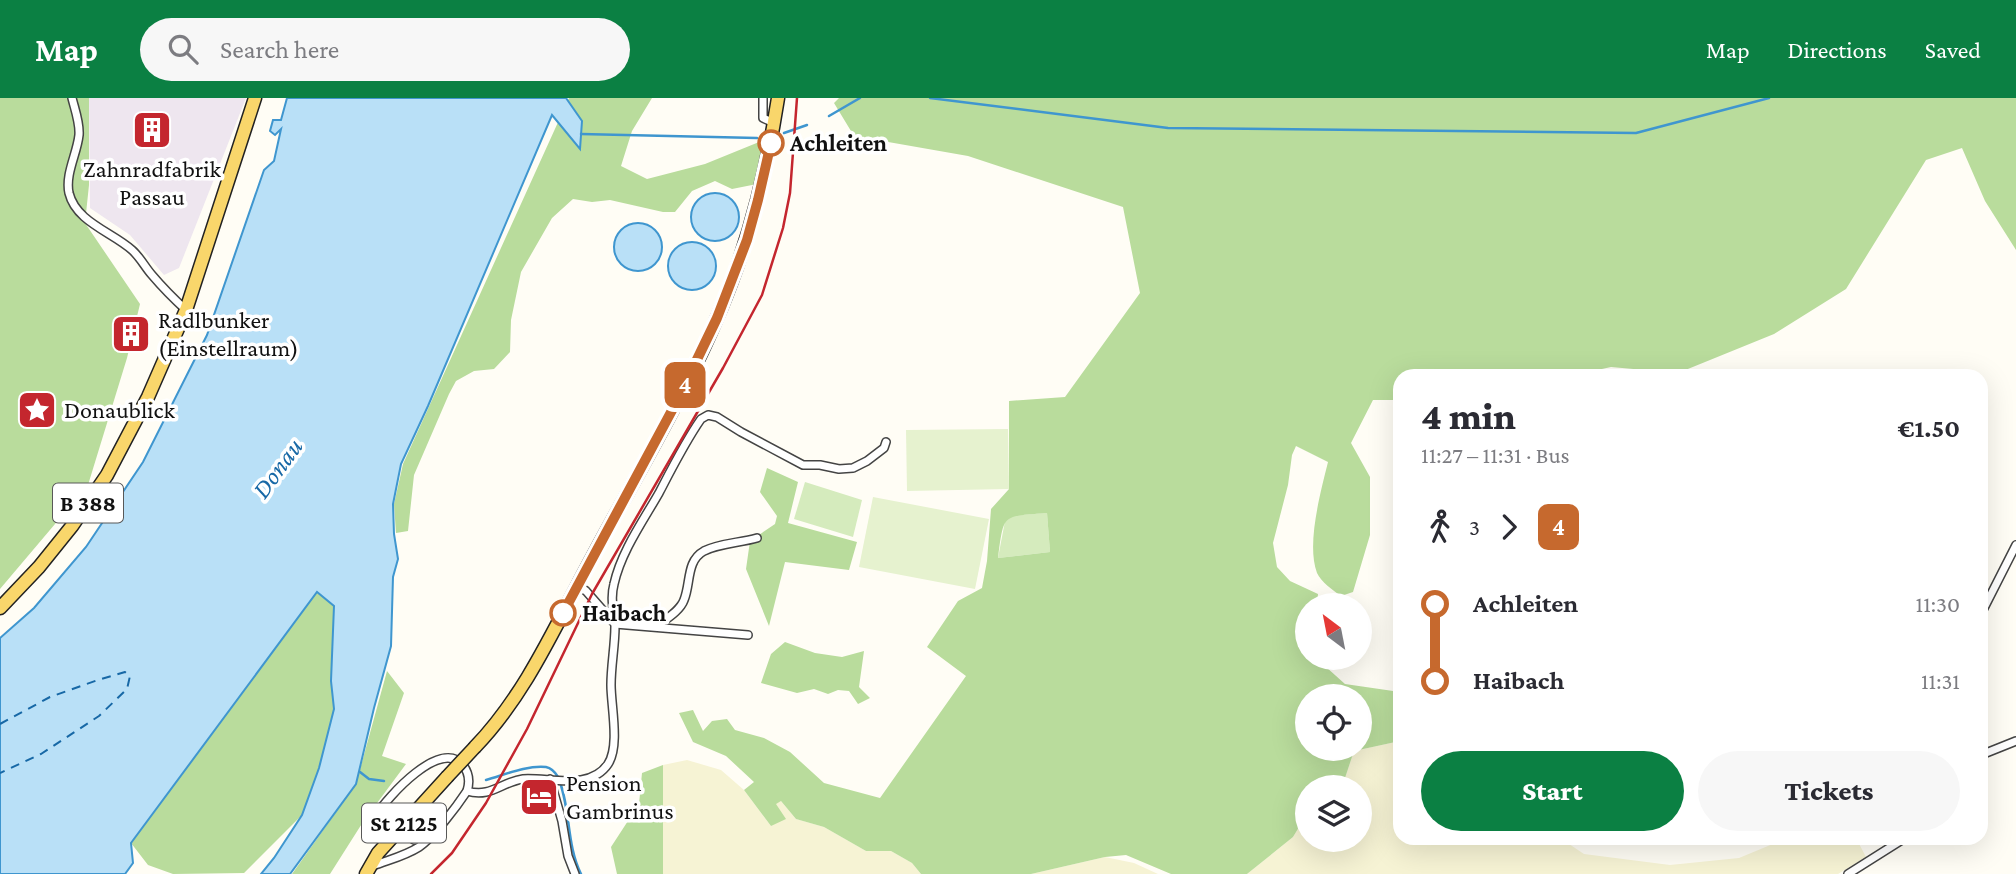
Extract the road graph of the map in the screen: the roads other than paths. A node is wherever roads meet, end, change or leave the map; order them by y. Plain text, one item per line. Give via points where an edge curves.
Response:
1 (72, 98) edge
2 (255, 98) edge
3 (763, 98) edge
4 (778, 98) edge
5 (774, 123) junction
6 (186, 310) junction
7 (886, 442) dead end
8 (757, 538) dead end
9 (2016, 545) edge
10 (577, 585) junction
11 (1988, 600) edge
12 (0, 608) edge
13 (615, 624) junction
14 (657, 626) junction
15 (747, 635) dead end
16 (2016, 741) edge
17 (1988, 752) edge
18 (553, 779) junction
19 (467, 791) junction
20 (403, 825) junction
21 (429, 839) junction
22 (386, 843) junction
23 (1894, 845) edge
24 (367, 871) edge
25 (575, 874) edge
26 (1848, 874) edge

1 - 6 street via 79,124 68,181 72,201 87,218 133,251
2 - 6 main road, B 388
3 - 5 street via 763,118
4 - 5 main road, St 2125
5 - 10 main road, St 2125 via 758,203 717,318
6 - 12 main road, B 388 via 107,475 72,526
7 - 13 street via 853,468 803,465 717,417 701,419 619,567 611,603
8 - 14 street via 702,552 691,567 684,602
9 - 11 street
10 - 13 street
10 - 20 main road, St 2125, bridge via 514,701
13 - 14 street
13 - 18 street via 610,762 596,775 578,781
14 - 15 street
16 - 17 street
18 - 19 street via 523,779 487,793
18 - 25 street
19 - 21 street
19 - 22 street via 468,776 458,761 426,765 376,815 376,831
20 - 21 street via 414,840
20 - 22 main road, St 2125
21 - 24 street
22 - 24 main road, St 2125
23 - 26 street

